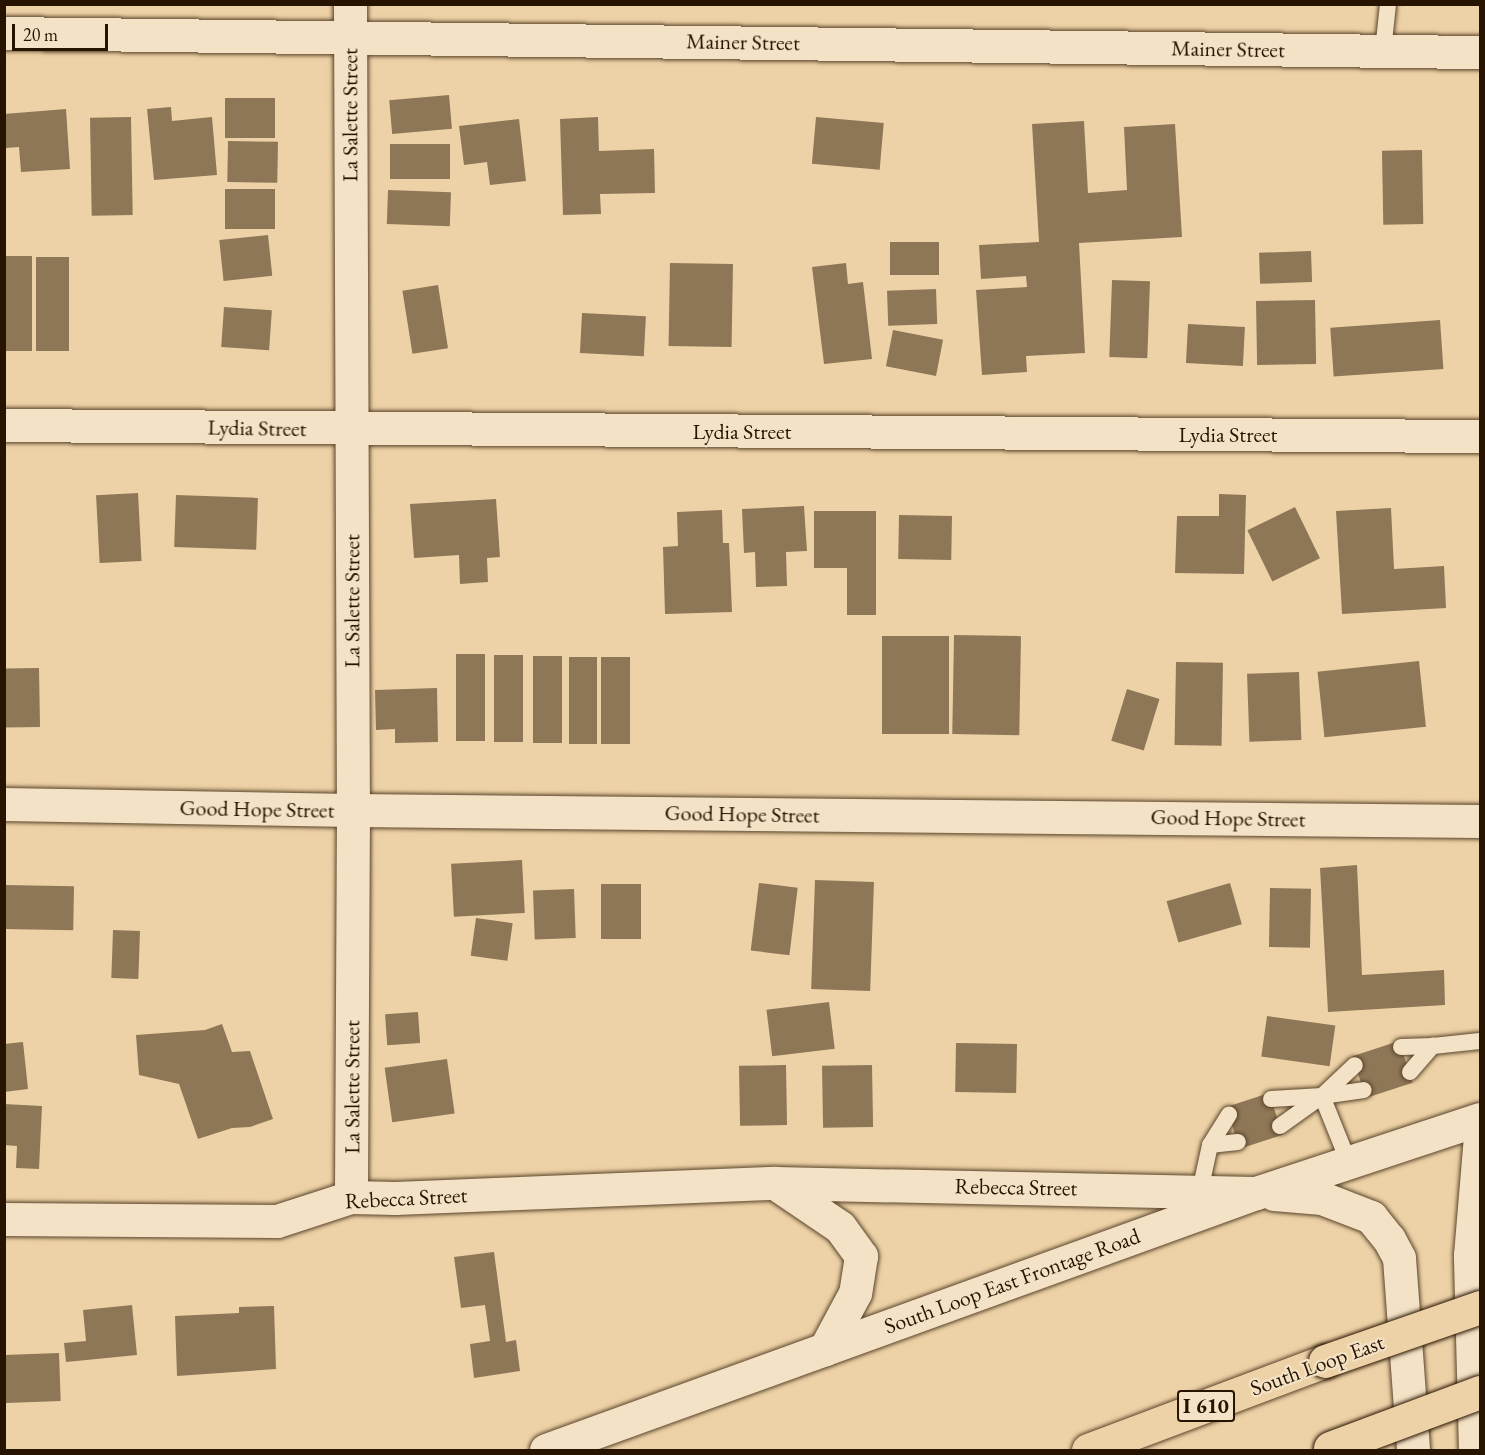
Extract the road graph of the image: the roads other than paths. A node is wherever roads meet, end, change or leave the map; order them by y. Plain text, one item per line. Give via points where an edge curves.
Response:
1 (1388, 4) edge
2 (350, 20) edge
3 (4, 33) edge
4 (1383, 51) junction
5 (1480, 52) edge
6 (4, 425) edge
7 (350, 429) junction
8 (1480, 436) edge
9 (4, 804) edge
10 (353, 810) junction
11 (1480, 820) edge
12 (1480, 1041) edge
13 (1433, 1046) junction
14 (1401, 1047) dead end
15 (1355, 1065) dead end
16 (1410, 1072) dead end
17 (1364, 1090) dead end
18 (1322, 1096) junction
19 (1271, 1099) dead end
20 (1228, 1115) dead end
21 (1480, 1119) edge
22 (1280, 1126) dead end
23 (1480, 1137) edge
24 (1238, 1142) dead end
25 (1210, 1145) junction
26 (1349, 1163) junction
27 (775, 1183) junction
28 (1200, 1191) junction
29 (1256, 1193) junction
30 (351, 1197) junction
31 (4, 1219) edge
32 (1480, 1307) edge
33 (825, 1349) junction
34 (1480, 1392) edge
35 (1327, 1449) edge
36 (546, 1450) edge
37 (1088, 1450) edge
38 (1413, 1450) edge
39 (1475, 1450) edge

1 - 4 lane
2 - 3 street, Mainer Street
2 - 4 street, Mainer Street
2 - 7 street, La Salette Street
4 - 5 street, Mainer Street
6 - 7 street, Lydia Street
7 - 8 street, Lydia Street
7 - 10 street, La Salette Street
9 - 10 street, Good Hope Street
10 - 11 street, Good Hope Street
10 - 30 street, La Salette Street
12 - 13 lane
13 - 14 lane
13 - 16 lane
15 - 18 lane
17 - 18 lane
18 - 19 lane
18 - 22 lane
18 - 26 lane
20 - 25 lane
21 - 26 street, South Loop East Frontage Road
23 - 39 street via 1470,1255
24 - 25 lane
25 - 28 lane
26 - 29 street, South Loop East Frontage Road
27 - 28 street, Rebecca Street
27 - 30 street, Rebecca Street
27 - 33 street via 840,1227 861,1256 855,1293
28 - 29 street, Rebecca Street
29 - 33 street, South Loop East Frontage Road
29 - 38 street, Rebecca Street via 1322,1198 1371,1217 1389,1239 1399,1258
30 - 31 street, Rebecca Street via 277,1221
32 - 37 highway, South Loop East / I 610, bridge
33 - 36 street, South Loop East Frontage Road
34 - 35 highway, bridge

